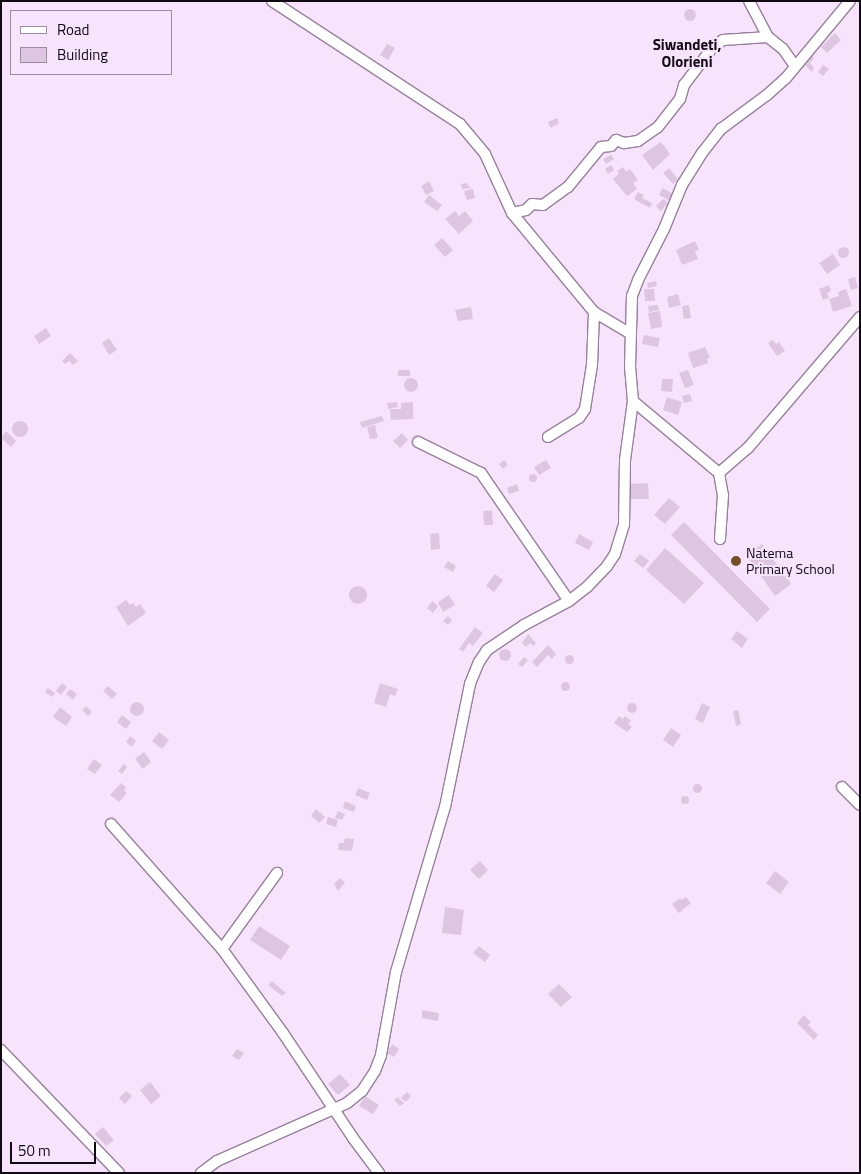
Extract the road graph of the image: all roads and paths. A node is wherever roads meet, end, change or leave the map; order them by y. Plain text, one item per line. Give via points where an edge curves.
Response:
1 (272, 1) edge
2 (749, 1) edge
3 (850, 1) edge
4 (768, 36) junction
5 (795, 66) junction
6 (512, 213) junction
7 (594, 312) junction
8 (860, 317) edge
9 (631, 334) junction
10 (633, 401) junction
11 (548, 437) dead end
12 (418, 442) dead end
13 (719, 473) junction
14 (720, 539) dead end
15 (569, 601) junction
16 (842, 787) dead end
17 (860, 805) edge
18 (111, 824) dead end
19 (277, 873) dead end
20 (222, 949) junction
21 (1, 1050) edge
22 (332, 1108) junction
23 (119, 1173) edge
24 (201, 1173) edge
25 (379, 1173) edge

1 - 6 street via 460,124 485,154
2 - 4 street
3 - 5 street
4 - 5 street
4 - 6 street via 723,40 713,47 684,85 680,99 658,127 638,141 624,143 616,140 611,146 601,146 568,187 543,204 532,204 526,210
5 - 9 street via 767,95 721,129 682,185 632,296
6 - 7 street
7 - 9 street
7 - 11 street via 592,365 584,409 579,418
8 - 13 street via 748,448
9 - 10 street
10 - 13 street
10 - 15 street via 625,460 624,525 615,554 608,566
12 - 15 street via 481,473
13 - 14 street via 723,495
15 - 22 street via 494,645 479,662 470,684 445,807 396,972 378,1063 362,1091 347,1103
16 - 17 street
18 - 20 street
19 - 20 street
20 - 22 street
21 - 23 street
22 - 24 street via 217,1161
22 - 25 street

